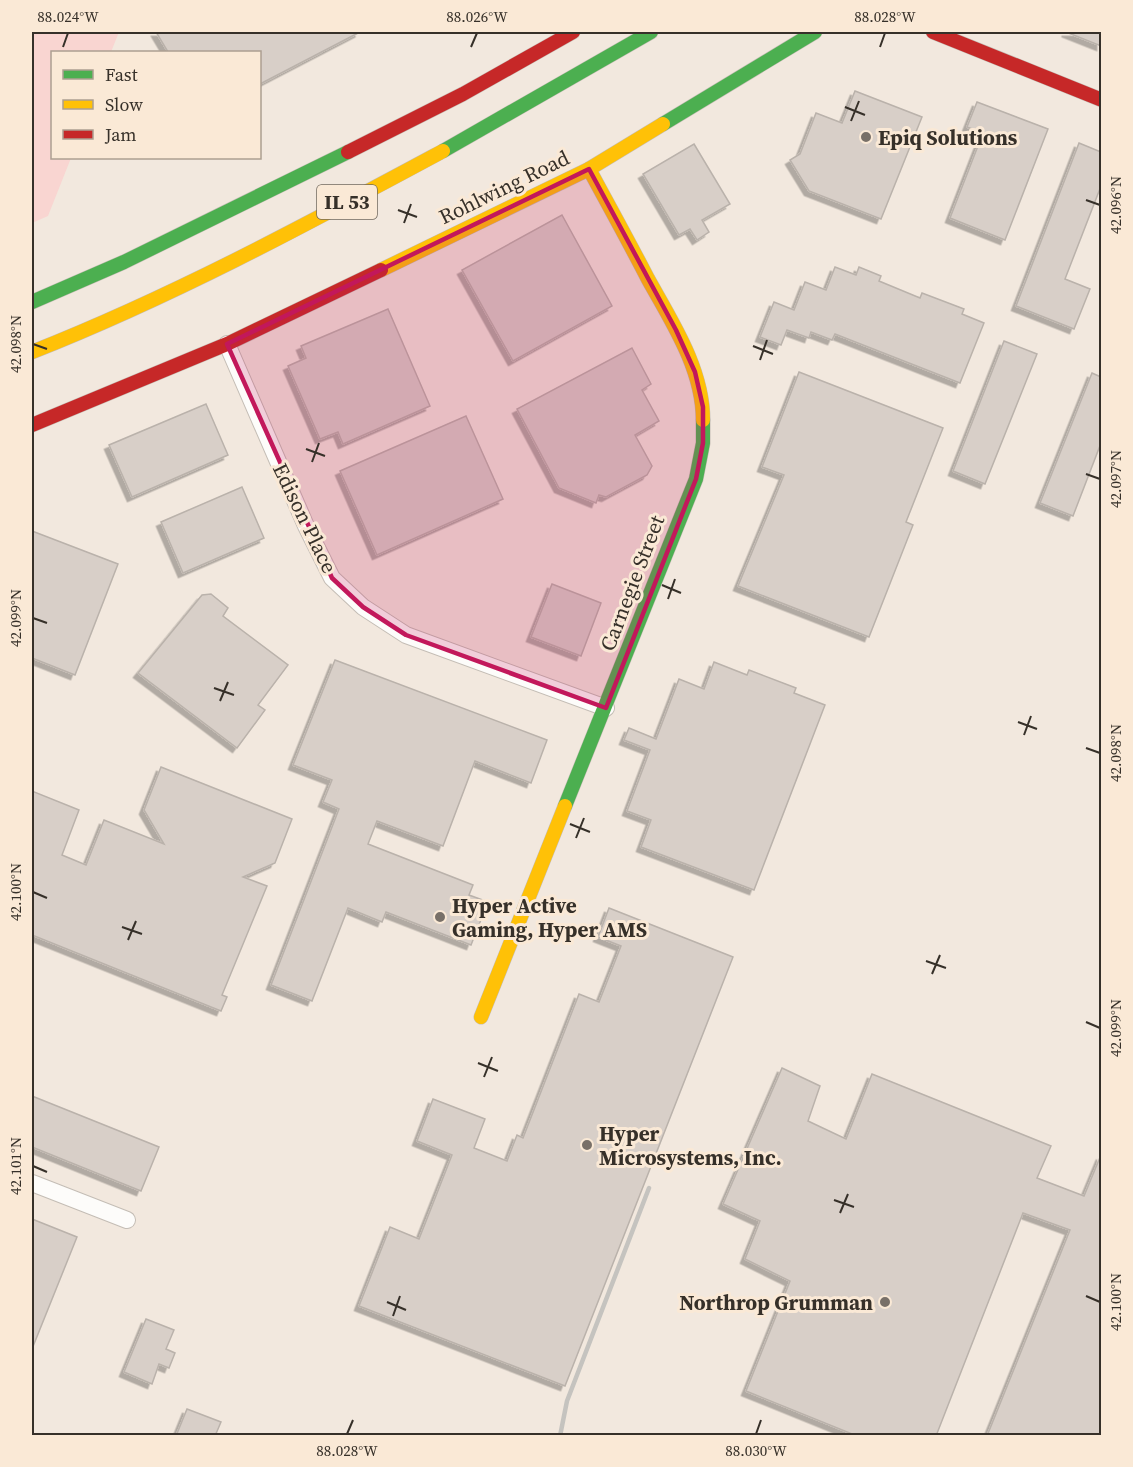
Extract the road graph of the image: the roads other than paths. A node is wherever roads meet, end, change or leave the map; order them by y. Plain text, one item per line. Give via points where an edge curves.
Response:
1 (573, 32) edge
2 (651, 32) edge
3 (815, 32) edge
4 (933, 32) edge
5 (1101, 100) edge
6 (589, 169) junction
7 (32, 302) edge
8 (227, 344) junction
9 (32, 352) edge
10 (32, 425) edge
11 (606, 708) junction
12 (481, 1017) dead end
13 (32, 1183) edge
14 (127, 1220) dead end

1 - 7 main road, IL 53 via 341,155 119,264
2 - 9 main road, IL 53 via 541,99 436,156 186,284
3 - 6 main road, Rohlwing Road
4 - 5 main road
6 - 8 main road, Rohlwing Road
6 - 11 main road, Carnegie Street via 676,330 695,372 703,407 704,443 696,479
8 - 10 main road, Rohlwing Road
8 - 11 street, Edison Place via 332,578 363,607 406,635
11 - 12 main road, Carnegie Street
13 - 14 street

